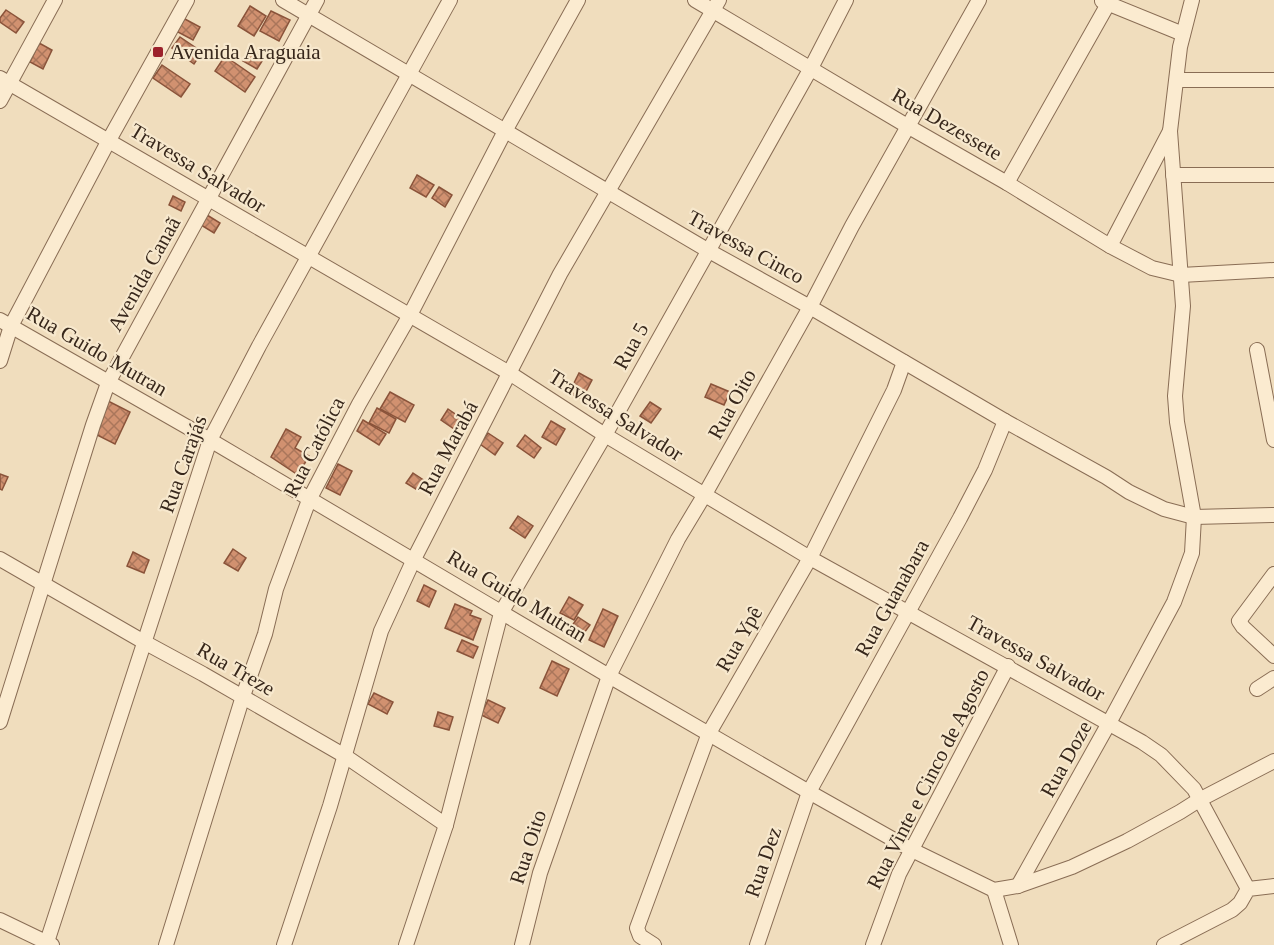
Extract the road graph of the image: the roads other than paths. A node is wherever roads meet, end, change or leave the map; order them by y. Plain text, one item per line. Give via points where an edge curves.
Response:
1 (55, 0) edge
2 (187, 0) edge
3 (283, 0) edge
4 (317, 0) edge
5 (450, 0) edge
6 (578, 0) edge
7 (695, 0) edge
8 (846, 0) edge
9 (979, 0) edge
10 (1192, 0) edge
11 (1104, 2) edge
12 (716, 6) edge
13 (309, 15) junction
14 (1183, 34) junction
15 (811, 68) junction
16 (410, 75) junction
17 (1177, 80) junction
18 (1274, 80) edge
19 (5, 81) edge
20 (0, 101) edge
21 (909, 127) junction
22 (505, 131) junction
23 (1170, 131) junction
24 (109, 140) junction
25 (1173, 175) junction
26 (1274, 175) edge
27 (1007, 183) junction
28 (608, 192) junction
29 (209, 200) junction
30 (1110, 246) junction
31 (708, 251) junction
32 (309, 257) junction
33 (1274, 270) edge
34 (1181, 275) junction
35 (810, 307) junction
36 (410, 315) junction
37 (6, 323) edge
38 (1257, 350) dead end
39 (0, 361) edge
40 (904, 362) junction
41 (510, 374) junction
42 (108, 383) junction
43 (1005, 421) junction
44 (605, 435) junction
45 (210, 440) junction
46 (1274, 440) edge
47 (705, 494) junction
48 (309, 500) junction
49 (1274, 514) edge
50 (1194, 517) junction
51 (810, 558) junction
52 (0, 559) edge
53 (414, 559) junction
54 (1274, 574) edge
55 (44, 585) junction
56 (909, 612) junction
57 (501, 613) junction
58 (144, 642) junction
59 (1274, 656) edge
60 (1008, 666) junction
61 (609, 676) junction
62 (1274, 678) edge
63 (1257, 689) dead end
64 (243, 696) junction
65 (0, 722) edge
66 (1109, 723) junction
67 (709, 733) junction
68 (345, 756) junction
69 (1274, 760) edge
70 (809, 792) junction
71 (1198, 800) junction
72 (446, 825) junction
73 (912, 850) junction
74 (1018, 886) junction
75 (1274, 886) edge
76 (1248, 889) junction
77 (994, 890) junction
78 (0, 920) edge
79 (651, 943) edge
80 (50, 944) edge
81 (166, 945) edge
82 (284, 945) edge
83 (406, 945) edge
84 (522, 945) edge
85 (757, 945) edge
86 (873, 945) edge
87 (1011, 945) edge
88 (1164, 945) edge

1 - 19 street
2 - 24 street
3 - 13 street, Travessa Cinco
4 - 13 street, Avenida Canaã
5 - 16 street, Rua Carajás
6 - 22 street, Rua Católica
7 - 12 street, Rua Dezessete
8 - 15 street, Rua 5
9 - 21 street, Rua Oito
10 - 14 street
11 - 14 street
11 - 27 street
12 - 15 street, Rua Dezessete
12 - 28 street, Rua Marabá
13 - 16 street, Travessa Cinco
13 - 29 street, Avenida Canaã
14 - 17 street
15 - 21 street, Rua Dezessete
15 - 31 street, Rua 5
16 - 22 street, Travessa Cinco
16 - 32 street, Rua Carajás
17 - 18 street
17 - 23 street
19 - 20 street
19 - 24 street, Travessa Salvador
21 - 27 street, Rua Dezessete
21 - 35 street, Rua Oito
22 - 28 street, Travessa Cinco
22 - 36 street, Rua Católica
23 - 25 street, Rua Doze
23 - 30 street
24 - 29 street, Travessa Salvador
24 - 37 street
25 - 26 street
25 - 34 street, Rua Doze
27 - 30 street, Rua Dezessete
28 - 31 street, Travessa Cinco
28 - 41 street, Rua Marabá via 560,274
29 - 32 street, Travessa Salvador
29 - 42 street, Avenida Canaã
30 - 34 street, Rua Dezessete via 1152,268
31 - 35 street, Travessa Cinco
31 - 44 street, Rua 5
32 - 36 street, Travessa Salvador
32 - 45 street, Rua Carajás
33 - 34 street, Rua Dezessete
34 - 50 street, Rua Doze via 1183,322 1175,396
35 - 40 street, Travessa Cinco
35 - 47 street, Rua Oito
36 - 41 street, Travessa Salvador
36 - 48 street, Rua Católica
37 - 39 street
37 - 42 street, Rua Guido Mutran
38 - 46 street
40 - 43 street, Travessa Cinco
40 - 51 street, Rua Ypê via 894,390
41 - 44 street, Travessa Salvador
41 - 53 street, Rua Marabá
42 - 45 street, Rua Guido Mutran
42 - 55 street, Avenida Canaã
43 - 50 street, Travessa Cinco via 1129,492 1164,509
43 - 56 street, Rua Guanabara via 985,470
44 - 47 street, Travessa Salvador
44 - 57 street, Rua 5
45 - 48 street, Rua Guido Mutran
45 - 58 street, Rua Carajás
47 - 51 street, Travessa Salvador
47 - 61 street, Rua Oito
48 - 53 street, Rua Guido Mutran
48 - 64 street, Rua Católica
49 - 50 street, Travessa Cinco
50 - 66 street, Rua Doze via 1192,553 1174,602
51 - 56 street, Travessa Salvador
51 - 67 street, Rua Ypê
52 - 55 street, Rua Treze
53 - 57 street, Rua Guido Mutran
53 - 68 street, Rua Marabá via 381,632
54 - 59 street via 1239,621
55 - 58 street, Rua Treze
55 - 65 street, Avenida Canaã
56 - 60 street, Travessa Salvador
56 - 70 street, Rua Guanabara
57 - 61 street, Rua Guido Mutran
57 - 72 street, Rua 5
58 - 64 street, Rua Treze
58 - 80 street, Rua Carajás
60 - 66 street, Travessa Salvador
60 - 73 street, Rua Vinte e Cinco de Agosto
61 - 67 street, Rua Guido Mutran
61 - 84 street, Rua Oito via 540,873
62 - 63 street
64 - 68 street, Rua Treze
64 - 81 street, Rua Católica
66 - 71 street, Travessa Salvador via 1161,755 1190,783
66 - 74 street, Rua Doze
67 - 70 street, Rua Guido Mutran
67 - 79 street, Rua Ypê via 637,928 640,936
68 - 72 street, Rua Treze
68 - 82 street, Rua Marabá
69 - 71 street
70 - 73 street, Rua Guido Mutran
70 - 85 street, Rua Dez
71 - 74 street via 1109,850
71 - 76 street, Travessa Salvador
72 - 83 street, Rua 5
73 - 77 street, Rua Guido Mutran
73 - 86 street, Rua Vinte e Cinco de Agosto
74 - 77 street
75 - 76 street
76 - 88 street via 1232,910
77 - 87 street
78 - 80 street

